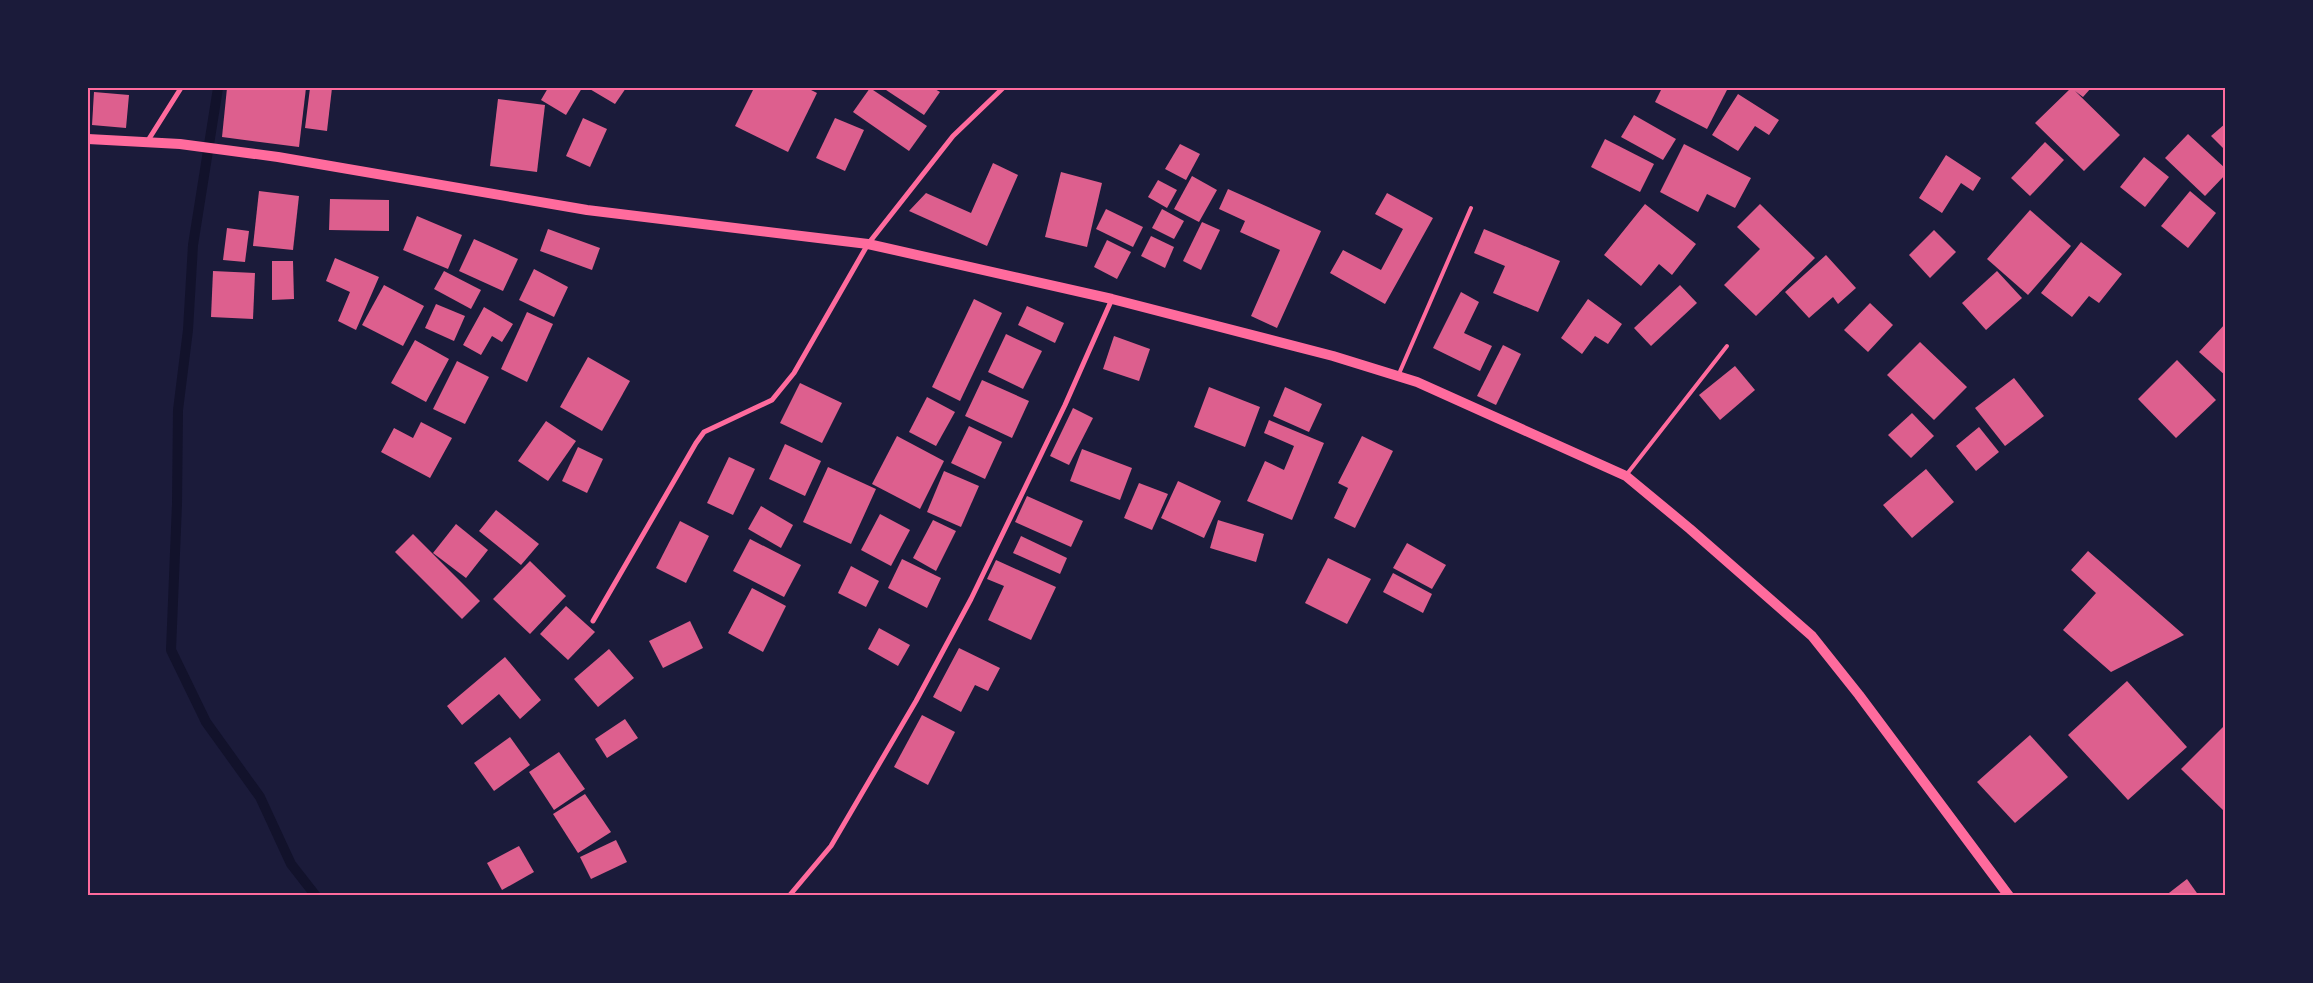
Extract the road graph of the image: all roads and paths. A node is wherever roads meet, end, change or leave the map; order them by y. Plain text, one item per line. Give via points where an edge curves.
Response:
1 (181, 88) edge
2 (1003, 88) edge
3 (88, 139) edge
4 (147, 142) junction
5 (1471, 208) dead end
6 (868, 244) junction
7 (1112, 299) junction
8 (1727, 346) dead end
9 (1398, 376) junction
10 (1626, 476) junction
11 (593, 621) dead end
12 (789, 896) edge
13 (2009, 896) edge

1 - 4 street
2 - 6 street via 954,136
3 - 4 main road
4 - 6 main road via 278,157 587,210
5 - 9 lane
6 - 7 main road
6 - 11 street via 794,373 772,400 704,432
7 - 9 main road
7 - 12 street via 975,590 921,692 831,846
8 - 10 lane
9 - 10 main road
10 - 13 main road via 1812,636

